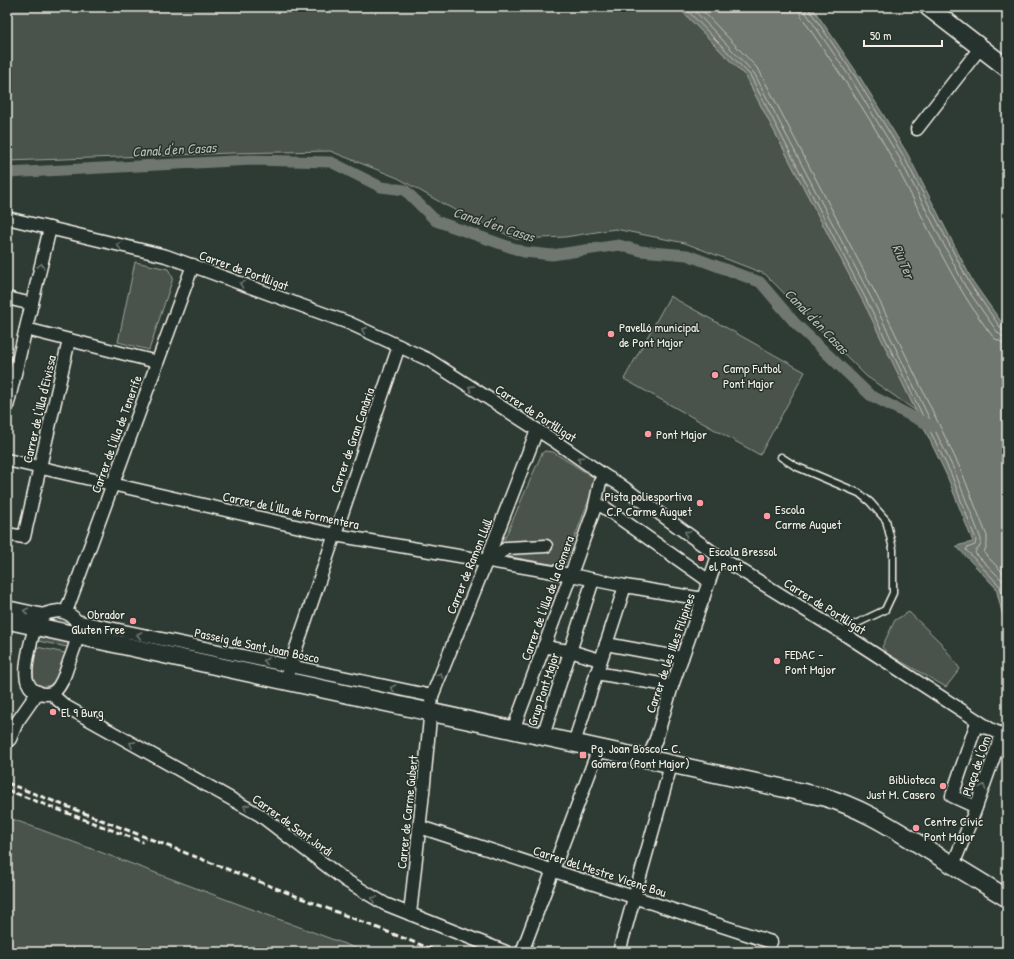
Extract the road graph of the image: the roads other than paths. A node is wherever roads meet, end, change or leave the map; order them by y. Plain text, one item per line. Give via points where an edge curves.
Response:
1 (928, 7) edge
2 (980, 48) junction
3 (1007, 68) edge
4 (917, 129) dead end
5 (7, 218) edge
6 (50, 228) junction
7 (192, 265) junction
8 (7, 298) edge
9 (32, 304) junction
10 (26, 329) junction
11 (69, 340) junction
12 (400, 346) junction
13 (157, 362) junction
14 (7, 408) edge
15 (537, 430) junction
16 (781, 458) dead end
17 (7, 460) edge
18 (40, 467) junction
19 (605, 476) junction
20 (112, 484) junction
21 (596, 505) junction
22 (7, 534) edge
23 (335, 535) junction
24 (546, 546) dead end
25 (718, 556) junction
26 (486, 562) junction
27 (571, 575) junction
28 (593, 580) junction
29 (709, 581) junction
30 (624, 586) junction
31 (703, 599) junction
32 (7, 607) edge
33 (66, 612) junction
34 (7, 620) edge
35 (40, 620) junction
36 (78, 628) junction
37 (844, 634) junction
38 (606, 644) junction
39 (544, 646) junction
40 (570, 651) junction
41 (682, 658) junction
42 (600, 660) junction
43 (288, 673) junction
44 (596, 673) junction
45 (672, 686) junction
46 (38, 692) junction
47 (52, 693) junction
48 (431, 704) junction
49 (12, 724) edge
50 (513, 730) junction
51 (997, 732) junction
52 (542, 736) junction
53 (7, 742) edge
54 (574, 743) junction
55 (599, 748) junction
56 (648, 760) junction
57 (671, 765) junction
58 (976, 807) junction
59 (420, 827) junction
60 (953, 865) junction
61 (553, 871) junction
62 (634, 897) junction
63 (1007, 898) edge
64 (410, 914) junction
65 (771, 942) dead end
66 (506, 952) edge
67 (522, 952) edge
68 (620, 952) edge

1 - 2 street
2 - 3 street
2 - 4 street
5 - 6 street, Carrer de Portlligat
7 -> 6 street, Carrer de Portlligat via 166,256
9 -> 6 street
12 -> 7 street, Carrer de Portlligat via 349,323
7 - 13 street, Carrer de l'Illa de Tenerife
8 - 9 street
9 - 10 street
10 - 11 street
10 - 14 street
11 - 13 street
11 - 18 street, Carrer de l'Illa d'Eivissa
15 -> 12 street, Carrer de Portlligat via 429,360
12 - 23 street, Carrer de Gran Canària
13 - 20 street, Carrer de l'Illa de Tenerife
19 -> 15 street, Carrer de Portlligat
15 - 26 street, Carrer de Ramon Llull
16 - 37 lane via 858,493 886,520 893,549 893,593 885,610 847,628
17 - 18 street, Carrer de l'Illa de Formentera
18 - 20 street, Carrer de l'Illa de Formentera
18 - 22 street, Carrer de l'Illa d'Eivissa via 24,537
19 - 21 street, Carrer de l'Illa de la Gomera via 600,482
25 -> 19 street, Carrer de Portlligat
20 - 23 street, Carrer de l'Illa de Formentera
20 - 33 street, Carrer de l'Illa de Tenerife
21 - 27 street, Carrer de l'Illa de la Gomera
21 - 29 street via 604,507
23 - 26 street, Carrer de l'Illa de Formentera
23 - 43 street, Carrer de Gran Canària
24 - 26 street via 507,548
25 - 29 street, Carrer de les Illes Filipines
25 - 37 street, Carrer de Portlligat
26 - 27 street, Carrer de l'Illa de Formentera
48 -> 26 street, Carrer de Ramon Llull
27 - 28 street
27 - 39 street, Carrer de l'Illa de la Gomera
28 - 30 street
28 - 40 street, Grup Pont Major
29 - 31 street, Carrer de les Illes Filipines
30 - 31 street
30 - 38 street
31 - 41 street, Carrer de les Illes Filipines
35 -> 32 street
33 - 35 street via 54,612
33 - 36 street
34 - 35 street
35 - 36 street
35 - 46 street via 26,670 27,682
36 - 43 street
36 - 47 street via 62,682
37 - 51 street, Carrer de Portlligat
38 - 41 street
38 - 42 street
39 - 40 street, Grup Pont Major
39 - 50 street, Carrer de l'Illa de la Gomera
40 - 42 street, Grup Pont Major
40 - 52 street, Grup Pont Major
41 - 45 street, Carrer de les Illes Filipines
42 - 44 street
43 - 48 street
44 - 45 street
44 - 54 street
45 - 56 street, Carrer de les Illes Filipines
46 - 47 street
46 - 49 street
64 -> 47 street, Carrer de Sant Jordi via 373,898 344,880 260,815 65,706
48 - 50 street
48 - 59 street, Carrer de Carme Gubert
49 - 53 street via 10,739
50 - 52 street
58 -> 51 street, Plaça de l'Om
51 - 58 street, Plaça de l'Om via 976,725 952,796
52 - 54 street
54 - 55 street
55 - 56 street
55 - 61 street
56 - 57 street
57 - 60 street via 741,778 837,801 864,813
57 - 62 street
58 - 60 street, Plaça de l'Om
59 - 61 street, Carrer del Mestre Vicenç Bou
59 - 64 street, Carrer de Carme Gubert
60 - 63 street
61 - 62 street, Carrer del Mestre Vicenç Bou
61 - 67 street
62 - 65 street, Carrer del Mestre Vicenç Bou
62 - 68 street
64 - 66 street, Carrer de Sant Jordi

